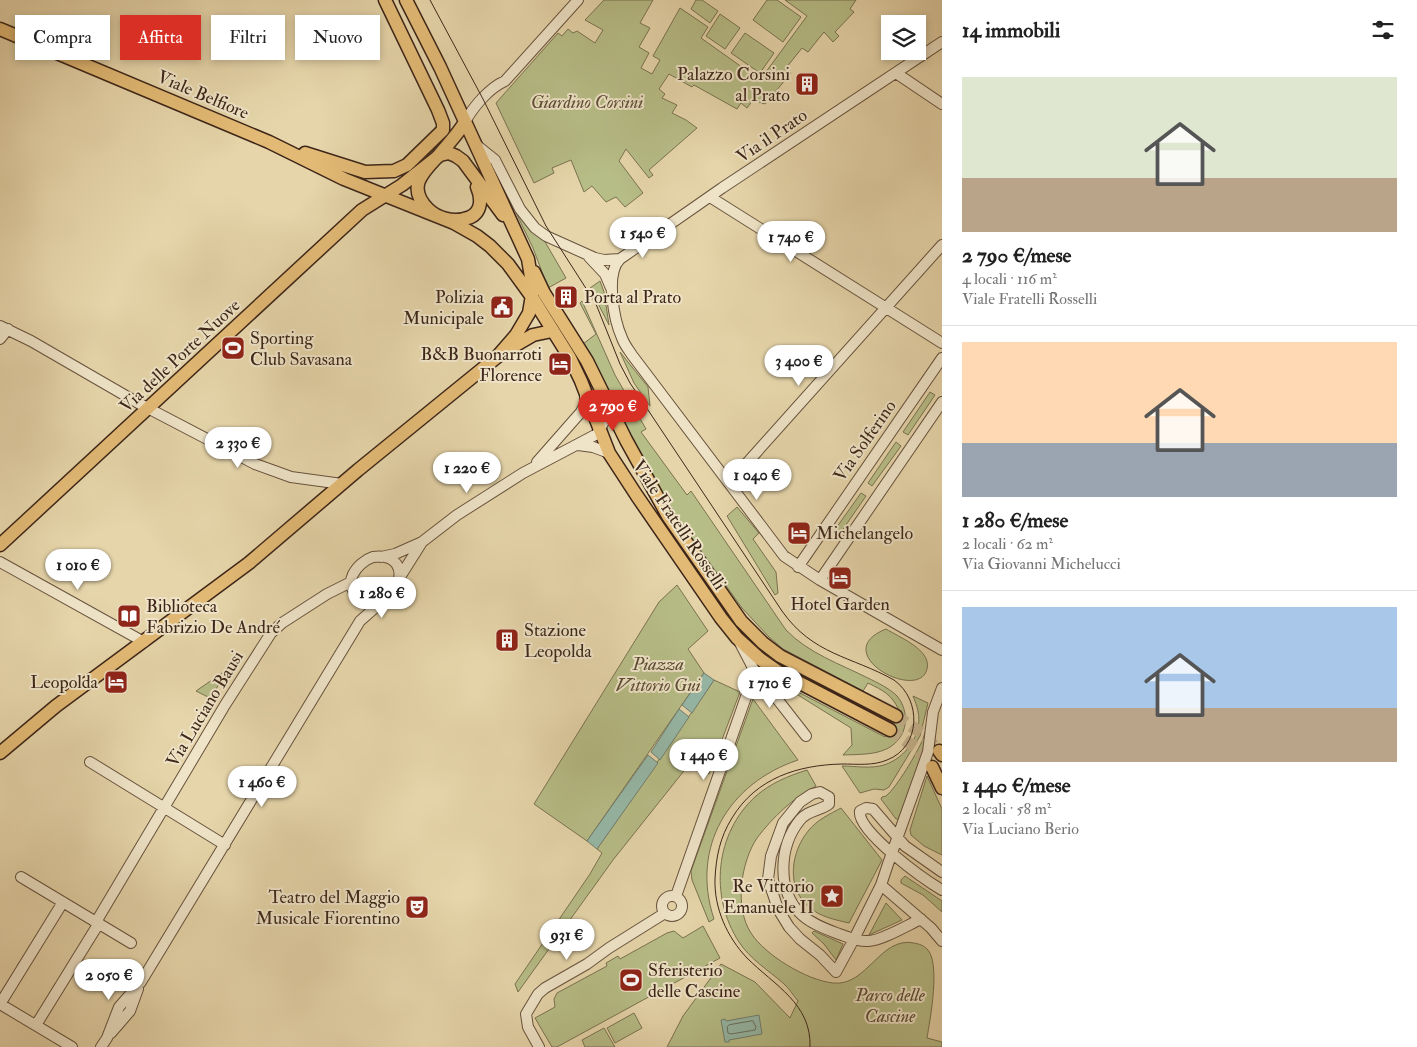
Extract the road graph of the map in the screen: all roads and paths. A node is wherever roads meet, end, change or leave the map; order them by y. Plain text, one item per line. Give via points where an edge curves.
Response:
1 (406, 0) edge
2 (570, 0) edge
3 (578, 0) edge
4 (388, 4) edge
5 (0, 27) edge
6 (942, 42) edge
7 (896, 73) junction
8 (497, 85) junction
9 (942, 104) edge
10 (465, 122) junction
11 (269, 142) junction
12 (476, 144) junction
13 (435, 159) junction
14 (467, 166) junction
15 (385, 196) junction
16 (710, 197) junction
17 (438, 216) junction
18 (518, 238) junction
19 (942, 245) edge
20 (524, 250) junction
21 (587, 255) junction
22 (620, 259) junction
23 (612, 290) junction
24 (532, 298) junction
25 (886, 308) junction
26 (4, 328) edge
27 (552, 331) junction
28 (0, 339) edge
29 (942, 343) edge
30 (497, 357) junction
31 (942, 358) edge
32 (584, 388) junction
33 (604, 396) junction
34 (942, 402) edge
35 (149, 408) junction
36 (600, 430) junction
37 (577, 445) junction
38 (609, 453) junction
39 (533, 467) junction
40 (729, 483) junction
41 (342, 484) junction
42 (422, 542) junction
43 (0, 545) edge
44 (381, 556) junction
45 (0, 562) edge
46 (798, 567) junction
47 (400, 577) junction
48 (820, 580) junction
49 (351, 582) junction
50 (357, 596) junction
51 (386, 598) junction
52 (360, 621) junction
53 (737, 638) junction
54 (144, 642) junction
55 (942, 650) edge
56 (753, 668) junction
57 (942, 688) edge
58 (896, 716) tunnel mouth
59 (890, 730) tunnel mouth
60 (806, 736) dead end
61 (0, 753) edge
62 (90, 762) dead end
63 (932, 767) tunnel mouth
64 (942, 788) edge
65 (164, 807) junction
66 (897, 838) junction
67 (225, 845) junction
68 (892, 853) junction
69 (942, 872) edge
70 (22, 878) dead end
71 (881, 885) junction
72 (942, 890) edge
73 (676, 896) junction
74 (63, 902) junction
75 (666, 913) junction
76 (921, 919) junction
77 (97, 923) junction
78 (854, 939) junction
79 (942, 941) edge
80 (131, 943) dead end
81 (0, 1004) edge
82 (36, 1025) junction
83 (72, 1047) edge
84 (101, 1047) edge
85 (540, 1047) edge

1 - 10 main road
2 - 8 street via 500,77
3 - 8 street via 505,81
4 - 11 main road, Viale Belfiore via 443,123 438,137 407,166 386,172 364,172
5 - 11 main road, Viale Belfiore
6 - 7 street, Via il Prato
7 - 9 street
7 - 16 street, Via il Prato
8 - 10 street
10 - 12 main road
10 - 13 main road
11 - 15 main road, Viale Belfiore
12 - 18 main road
12 - 21 street via 497,164 531,224 546,236
13 - 14 main road via 442,154 451,154
13 - 15 main road, Via delle Porte Nuove
13 - 17 main road via 422,174 418,190 423,203
14 - 17 main road via 479,193 480,207 466,219
14 - 18 main road
15 - 17 main road, Viale Belfiore
15 - 35 main road, Via delle Porte Nuove via 362,210
16 - 22 street, Via il Prato
16 - 25 street
17 - 24 main road, Viale Fratelli Rosselli via 495,249
18 - 20 main road
19 - 25 street
20 - 24 main road via 532,277
20 - 33 main road, Viale Fratelli Rosselli via 544,293
21 - 22 street via 600,260
21 - 23 street via 605,274
22 - 23 street via 614,268
23 - 40 street via 622,338 632,355
24 - 27 main road, Viale Fratelli Rosselli
24 - 30 main road via 522,327
25 - 29 street
25 - 40 street
26 - 28 street
26 - 35 street
27 - 30 main road via 532,335
27 - 32 main road, Viale Fratelli Rosselli
30 - 41 main road
31 - 46 street, Via Solferino
32 - 36 main road, Viale Fratelli Rosselli
32 - 39 street via 586,404 581,412
33 - 36 street via 606,415
33 - 58 main road, Viale Fratelli Rosselli via 668,516 730,606 752,632 780,656
34 - 48 street
35 - 41 street via 273,472
35 - 43 main road, Via delle Porte Nuove
36 - 37 street
36 - 38 main road, Viale Fratelli Rosselli
37 - 38 street
37 - 39 street
38 - 53 main road, Viale Fratelli Rosselli
39 - 42 street via 457,515
40 - 46 street via 784,556
41 - 54 main road via 249,563
42 - 44 street via 395,554
42 - 47 street
44 - 47 street via 396,564
44 - 49 street via 360,563
45 - 54 street
46 - 48 street
47 - 51 street via 396,588
48 - 55 street
49 - 50 street
49 - 65 street, Via Luciano Bausi via 327,594 271,633
50 - 51 street via 372,601
50 - 52 street
51 - 52 street
52 - 67 street
53 - 56 street
53 - 59 main road, Viale Fratelli Rosselli via 777,671
54 - 61 main road via 56,706
56 - 60 street
56 - 73 street via 747,694
57 - 66 street via 933,712 928,752
62 - 65 street
63 - 64 main road
65 - 67 street
65 - 77 street, Via Luciano Bausi
66 - 68 street
66 - 68 street via 873,809 860,811 861,820
66 - 69 street
67 - 84 street via 141,982 120,1007
68 - 71 street
68 - 72 street via 912,871
70 - 74 street
71 - 76 street
71 - 78 street
73 - 75 street via 664,900 662,907
73 - 75 street via 682,901 682,911 674,916
74 - 77 street
74 - 81 street
75 - 85 street via 538,994 528,1009 527,1020
76 - 78 street via 874,941
76 - 79 street
77 - 80 street
77 - 82 street, Via Luciano Bausi
78 - 78 street via 806,919 795,906 785,883 784,859 795,827 805,814 829,804 829,797 816,792 796,806 780,828 769,864 770,888 778,909 794,934 836,972
81 - 82 street
82 - 83 street

